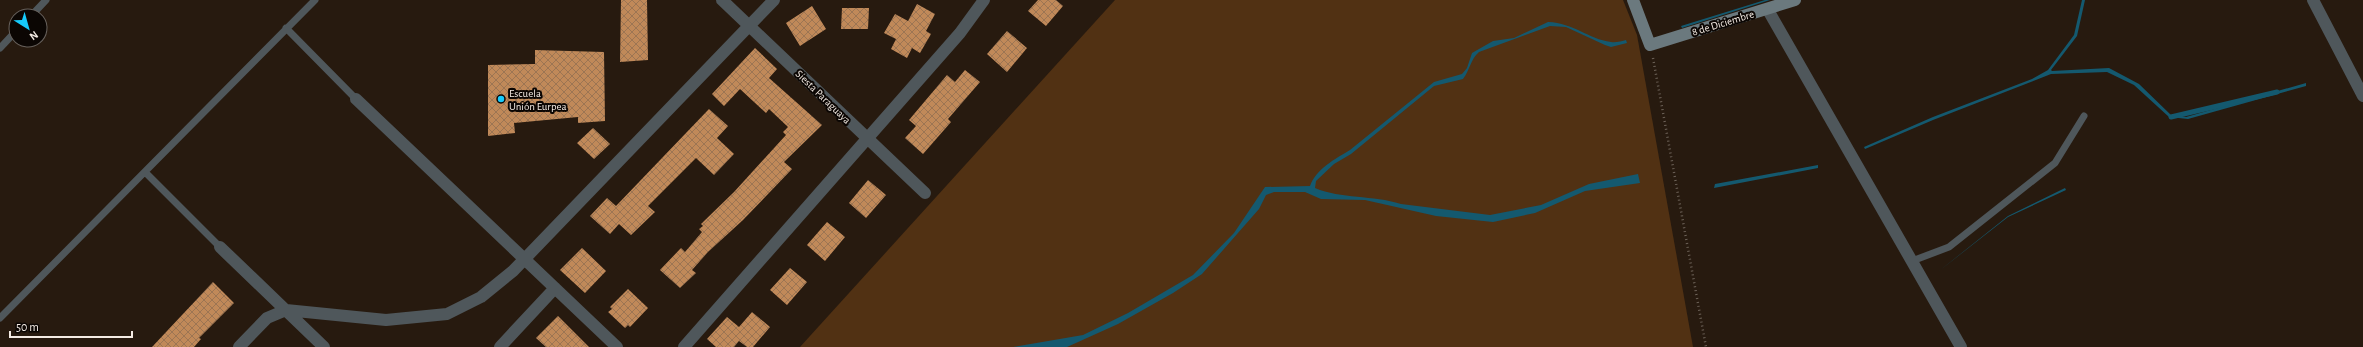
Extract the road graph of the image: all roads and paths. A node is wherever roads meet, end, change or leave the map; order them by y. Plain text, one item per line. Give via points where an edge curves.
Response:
1 (46, 0) edge
2 (314, 0) edge
3 (722, 0) edge
4 (774, 0) edge
5 (984, 0) edge
6 (1633, 0) edge
7 (1796, 0) edge
8 (2313, 0) edge
9 (38, 8) edge
10 (1768, 10) junction
11 (749, 26) junction
12 (286, 28) junction
13 (8, 40) edge
14 (1650, 45) junction
15 (0, 48) edge
16 (2363, 96) edge
17 (356, 99) joint
18 (2084, 116) dead end
19 (867, 139) junction
20 (145, 172) junction
21 (925, 193) dead end
22 (220, 247) joint
23 (524, 259) junction
24 (1912, 261) junction
25 (555, 288) junction
26 (286, 310) junction
27 (0, 318) edge
28 (239, 347) edge
29 (324, 347) edge
30 (500, 347) edge
31 (617, 347) edge
32 (684, 347) edge
33 (1706, 347) edge
34 (1961, 347) edge

1 - 9 lane
2 - 12 lane
3 - 11 street, Siesta Paraguaya
4 - 11 street
5 - 19 street via 960,33
6 - 14 street
7 - 10 street, 8 de Diciembre
8 - 16 street
10 - 14 street, 8 de Diciembre
10 - 24 street
11 - 19 street, Siesta Paraguaya
11 - 23 street
12 - 17 lane
12 - 20 lane
13 - 15 lane
14 - 33 path
17 - 23 street
18 - 24 lane via 2055,163 1954,244
19 - 21 street, Siesta Paraguaya
19 - 32 street
20 - 22 lane
20 - 27 lane
22 - 26 street
23 - 25 street
23 - 26 street via 481,297 447,314 386,320
24 - 34 street
25 - 30 street
25 - 31 street
26 - 28 street via 267,318
26 - 29 street

